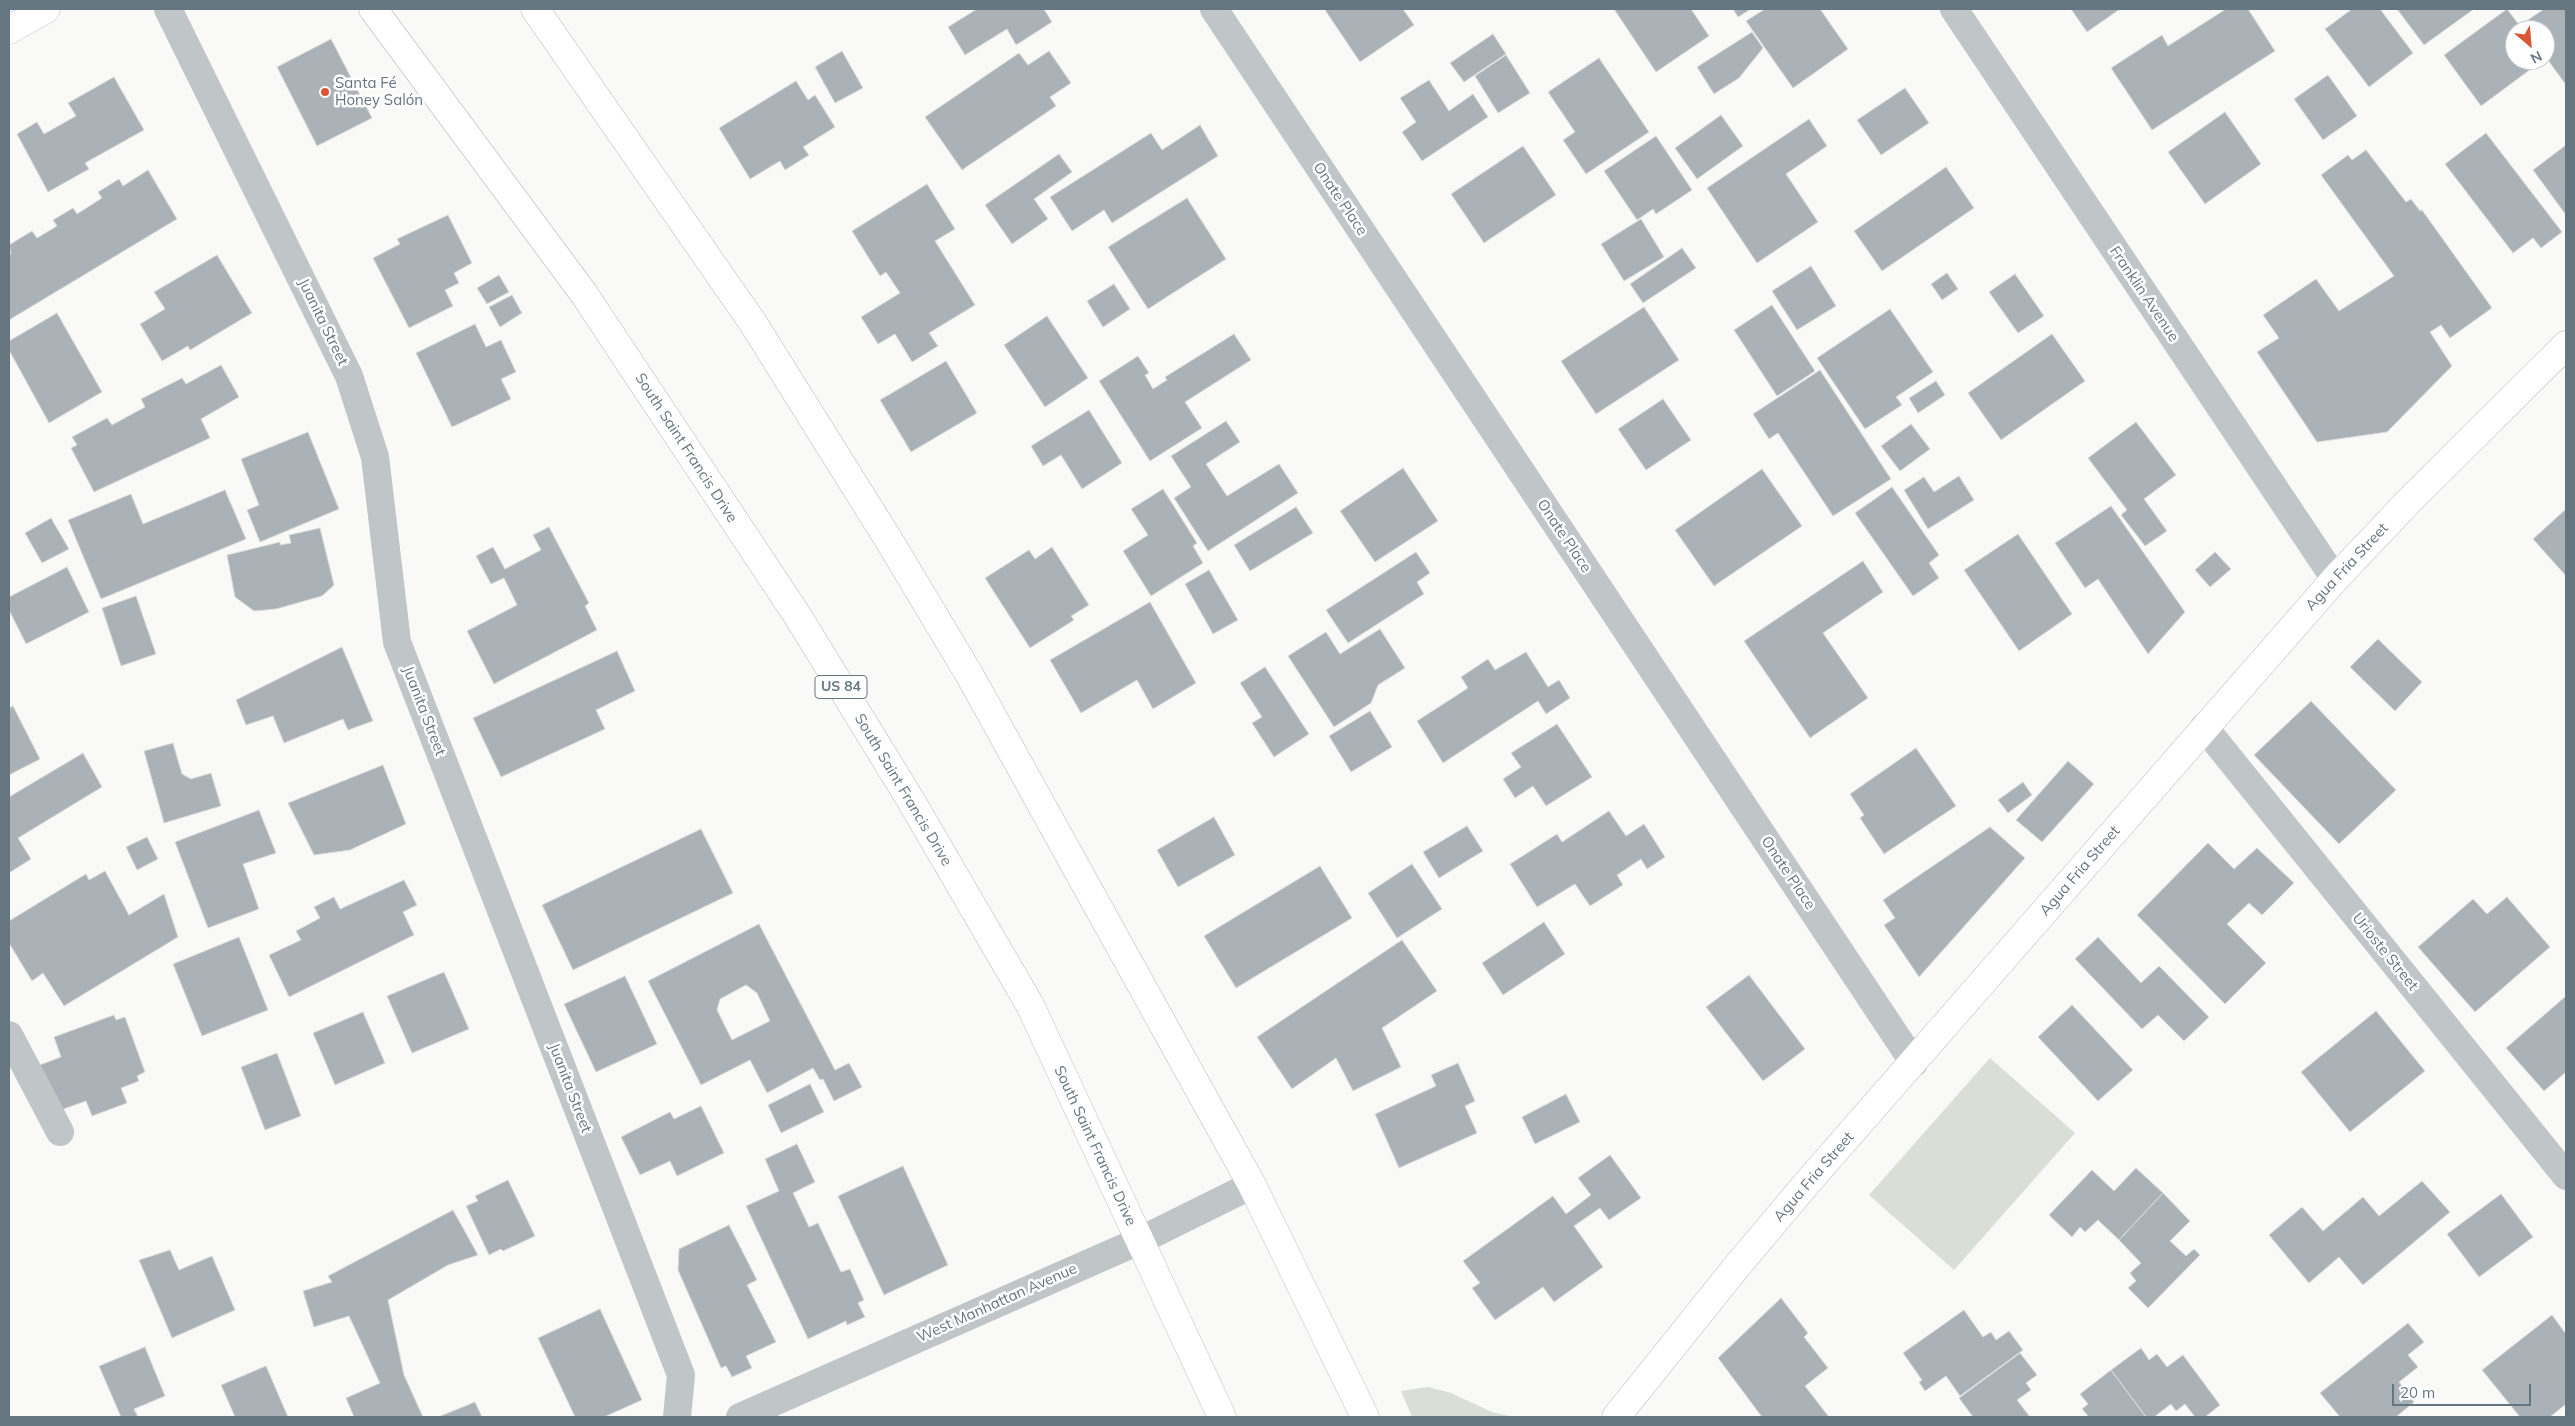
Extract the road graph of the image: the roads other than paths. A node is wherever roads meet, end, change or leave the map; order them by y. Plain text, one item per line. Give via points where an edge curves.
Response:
1 (46, 9) edge
2 (168, 9) edge
3 (373, 9) edge
4 (535, 9) edge
5 (1214, 9) edge
6 (1954, 9) edge
7 (9, 30) edge
8 (2566, 345) edge
9 (2335, 579) junction
10 (2204, 728) junction
11 (9, 1035) edge
12 (1914, 1063) junction
13 (60, 1132) dead end
14 (2566, 1176) edge
15 (1252, 1185) junction
16 (1139, 1241) junction
17 (677, 1417) edge
18 (740, 1417) edge
19 (1222, 1417) edge
20 (1365, 1417) edge
21 (1616, 1417) edge

1 - 7 main road
2 - 17 street, Juanita Street via 349,376 375,457 397,642 681,1375
3 - 16 main road, South Saint Francis Drive / US 84 via 584,294 797,615 910,799 1030,1005
4 - 15 main road via 753,324 890,542 969,674
5 - 12 street, Onate Place
6 - 9 street, Franklin Avenue
8 - 9 main road, Agua Fria Street
9 - 10 main road, Agua Fria Street
10 - 12 main road, Agua Fria Street
10 - 14 street, Urioste Street
11 - 13 street
12 - 21 main road, Agua Fria Street via 1738,1265
15 - 16 street, West Manhattan Avenue
15 - 20 main road
16 - 18 street, West Manhattan Avenue
16 - 19 main road, South Saint Francis Drive / US 84

